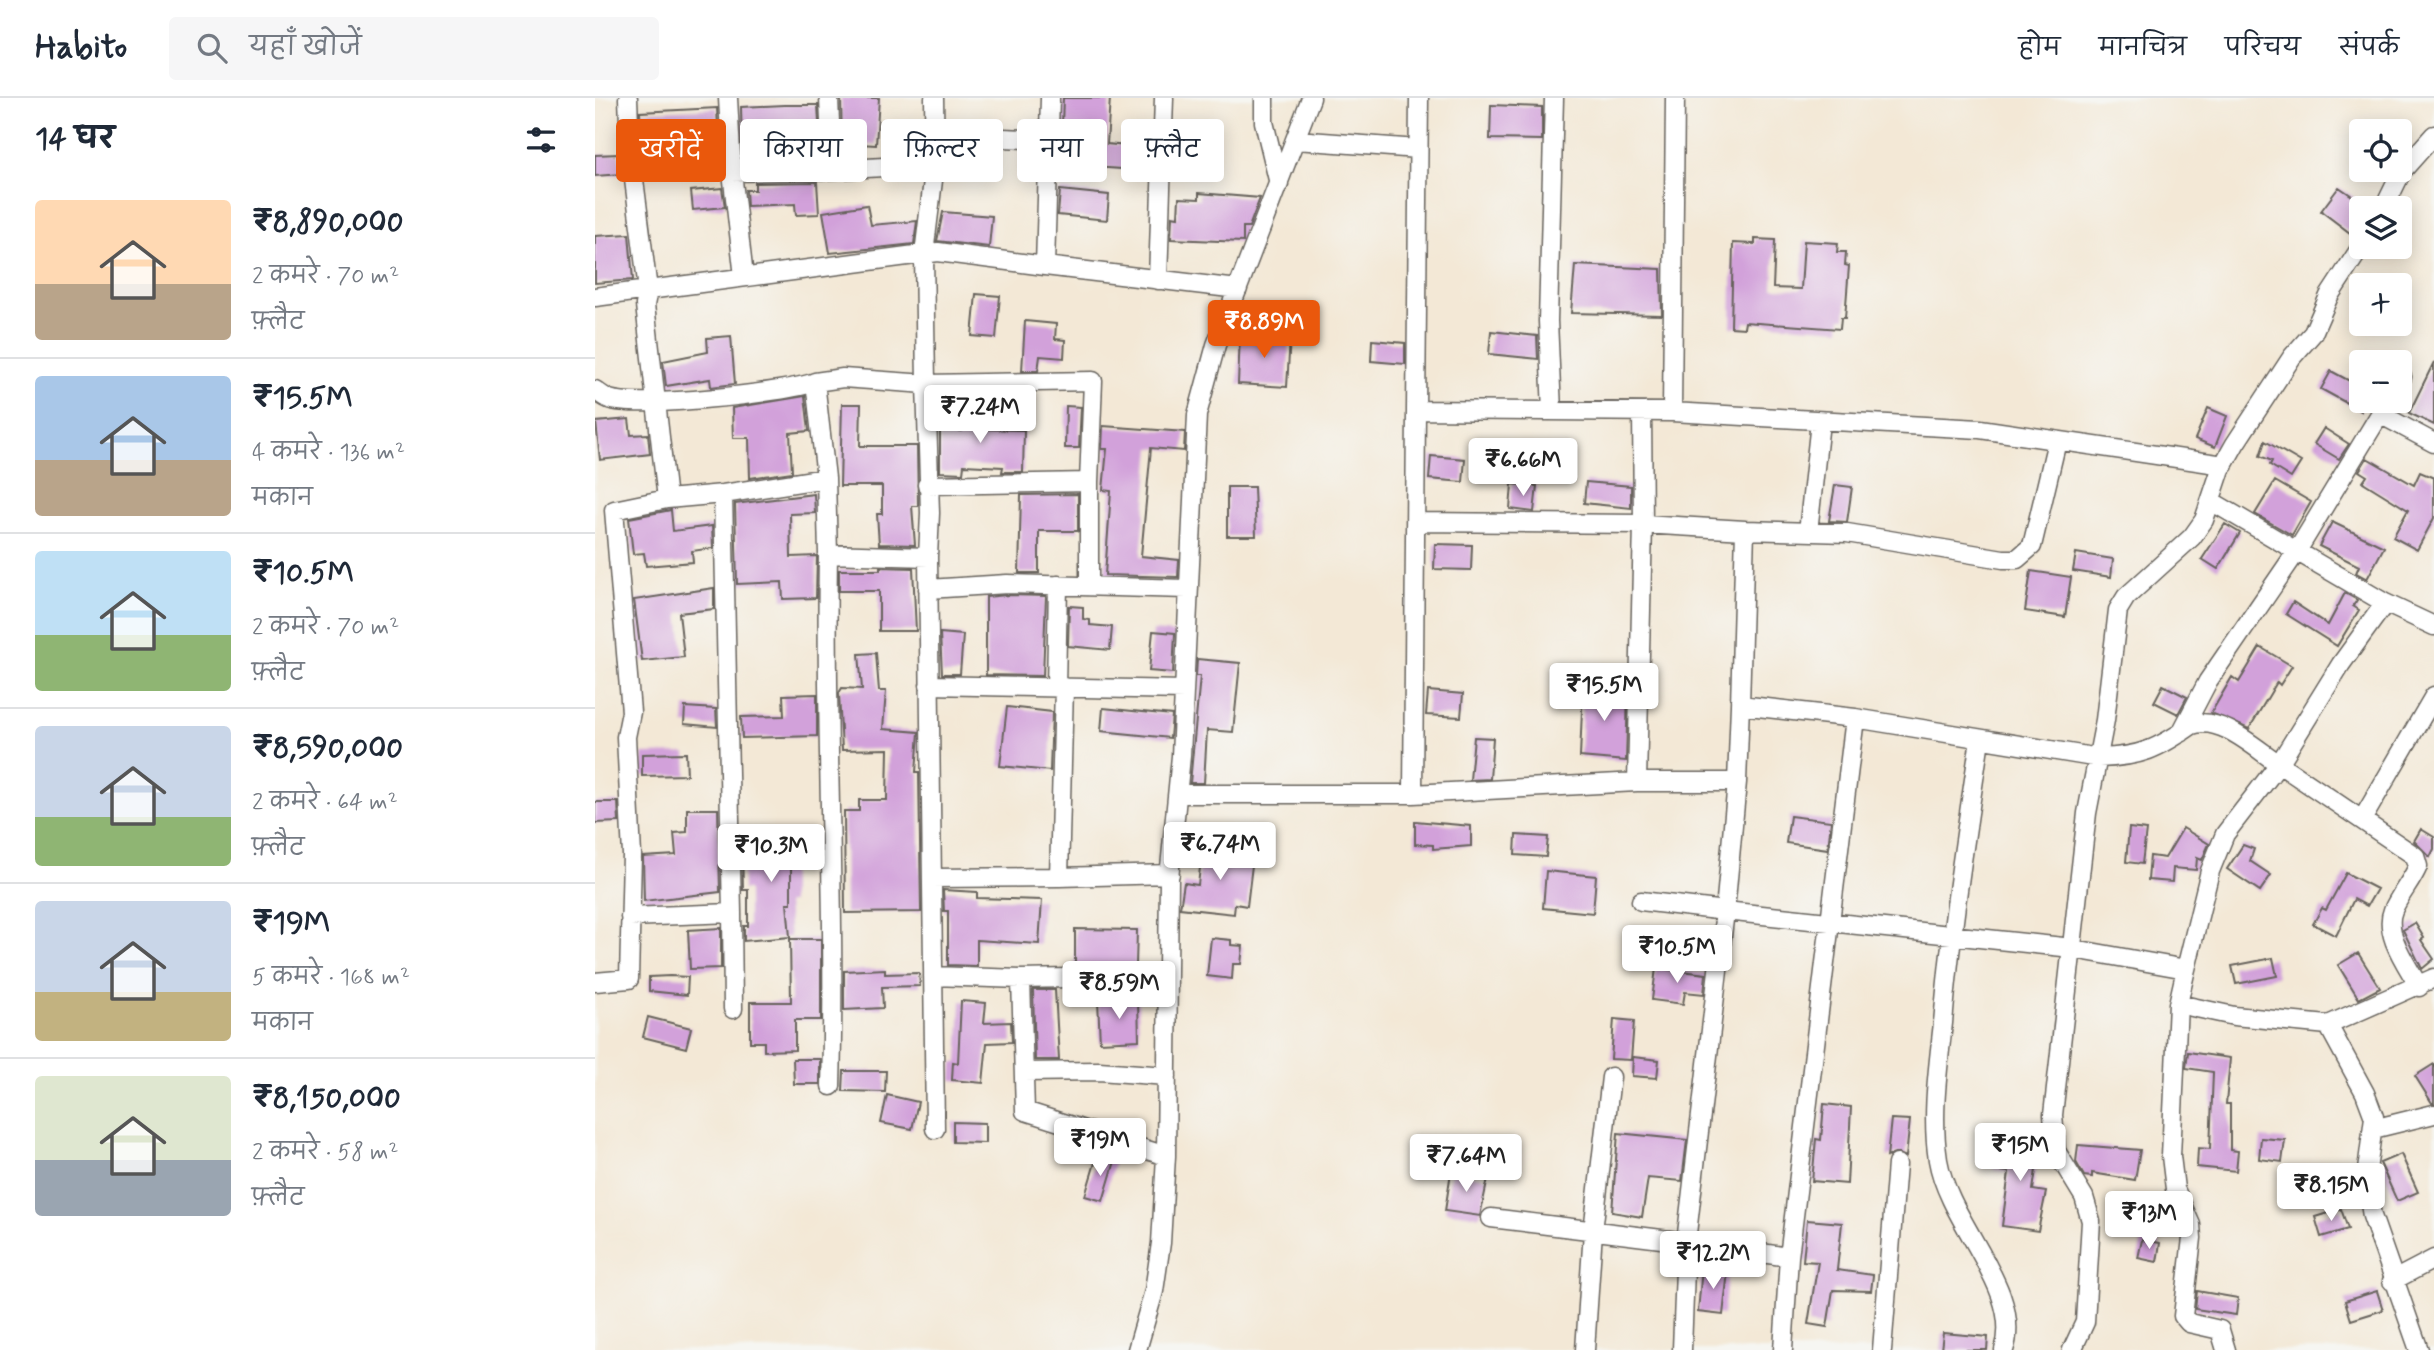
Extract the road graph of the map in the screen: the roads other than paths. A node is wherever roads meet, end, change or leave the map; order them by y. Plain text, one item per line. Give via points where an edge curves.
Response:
1 (628, 98) edge
2 (728, 98) edge
3 (829, 98) edge
4 (934, 98) edge
5 (1050, 98) edge
6 (1164, 98) edge
7 (1263, 98) edge
8 (1311, 98) edge
9 (1419, 98) edge
10 (1554, 98) edge
11 (1675, 98) edge
12 (830, 119) edge
13 (935, 119) edge
14 (1050, 119) edge
15 (2434, 135) edge
16 (1296, 140) junction
17 (1418, 149) junction
18 (732, 172) junction
19 (740, 172) edge
20 (934, 182) edge
21 (1048, 182) edge
22 (1279, 184) junction
23 (2390, 196) edge
24 (924, 254) junction
25 (2353, 259) edge
26 (1045, 266) junction
27 (744, 277) junction
28 (1159, 280) junction
29 (1238, 289) junction
30 (648, 290) junction
31 (595, 297) edge
32 (815, 382) junction
33 (926, 384) junction
34 (595, 390) edge
35 (657, 401) junction
36 (1416, 410) junction
37 (1552, 411) junction
38 (1641, 412) junction
39 (1672, 412) junction
40 (2380, 413) edge
41 (2392, 413) edge
42 (1819, 422) junction
43 (2057, 441) junction
44 (2434, 443) edge
45 (2224, 465) junction
46 (826, 478) junction
47 (1090, 482) junction
48 (927, 485) junction
49 (723, 494) junction
50 (667, 499) junction
51 (2211, 501) junction
52 (1416, 522) junction
53 (1643, 524) junction
54 (1745, 530) junction
55 (1808, 532) junction
56 (2297, 551) junction
57 (828, 554) junction
58 (928, 557) junction
59 (1058, 585) junction
60 (1089, 586) junction
61 (928, 589) junction
62 (1187, 589) junction
63 (2385, 603) junction
64 (2434, 626) edge
65 (929, 685) junction
66 (1060, 687) junction
67 (1184, 690) junction
68 (2434, 696) edge
69 (1740, 705) junction
70 (1855, 718) junction
71 (2181, 733) junction
72 (1980, 739) junction
73 (2099, 758) junction
74 (2279, 764) junction
75 (1637, 782) junction
76 (1737, 782) junction
77 (1178, 794) junction
78 (1413, 794) junction
79 (2362, 820) junction
80 (1170, 874) junction
81 (1059, 877) junction
82 (932, 878) junction
83 (1641, 901) dead end
84 (1725, 911) junction
85 (732, 913) junction
86 (630, 917) junction
87 (1829, 921) junction
88 (1951, 935) junction
89 (2070, 948) junction
90 (2186, 969) junction
91 (933, 976) junction
92 (1166, 976) junction
93 (1021, 979) junction
94 (595, 982) edge
95 (2427, 982) edge
96 (2178, 1004) junction
97 (733, 1009) dead end
98 (2328, 1025) junction
99 (1024, 1072) junction
100 (1167, 1076) junction
101 (1611, 1077) dead end
102 (831, 1086) dead end
103 (2434, 1114) edge
104 (935, 1129) dead end
105 (2373, 1129) junction
106 (1166, 1156) junction
107 (1898, 1164) dead end
108 (1491, 1218) dead end
109 (1593, 1231) junction
110 (1686, 1242) junction
111 (1789, 1257) junction
112 (2434, 1258) edge
113 (2392, 1281) junction
114 (1137, 1350) edge
115 (1585, 1350) edge
116 (1682, 1350) edge
117 (1783, 1350) edge
118 (1882, 1350) edge
119 (2004, 1350) edge
120 (2072, 1350) edge
121 (2226, 1350) edge
122 (2419, 1350) edge

1 - 30 street via 629,148
2 - 18 street
3 - 12 street
4 - 13 street
5 - 14 street
6 - 28 street
7 - 22 street
8 - 16 street
9 - 17 street
10 - 37 street via 1548,321
11 - 39 street
15 - 23 street via 2402,171
16 - 17 street
16 - 22 street
17 - 36 street
18 - 19 street
18 - 27 street
20 - 24 street
21 - 26 street
22 - 29 street
24 - 26 street
24 - 27 street
24 - 33 street
25 - 45 street via 2329,296 2313,333 2292,357
26 - 28 street
27 - 30 street
28 - 29 street
29 - 62 street via 1216,345 1197,415
30 - 31 street
30 - 35 street via 645,305
32 - 33 street via 843,378
32 - 35 street via 729,396
32 - 46 street
33 - 47 street via 1093,381
33 - 48 street
34 - 35 street via 610,399
35 - 50 street
36 - 37 street
36 - 52 street
37 - 38 street
38 - 39 street
38 - 53 street
39 - 42 street
40 - 56 street
41 - 44 street
42 - 43 street via 1980,429
42 - 55 street
43 - 45 street
43 - 55 street via 2032,546 2018,559 1846,533
45 - 51 street
46 - 49 street
46 - 57 street
47 - 48 street
47 - 60 street
48 - 58 street
49 - 50 street
49 - 85 street
50 - 86 street via 614,510 631,712 626,737
51 - 56 street
51 - 73 street via 2192,537 2145,578 2118,610
52 - 53 street
52 - 78 street
53 - 54 street
53 - 75 street
54 - 55 street
54 - 69 street
56 - 63 street
56 - 71 street via 2208,681
57 - 58 street
57 - 102 street via 829,894 834,970
58 - 61 street
59 - 60 street
59 - 61 street
59 - 66 street
60 - 62 street
61 - 65 street
62 - 67 street
63 - 64 street
63 - 74 street
65 - 66 street
65 - 82 street
66 - 67 street
66 - 81 street
67 - 77 street
68 - 79 street
69 - 70 street
69 - 76 street
70 - 72 street
70 - 87 street
71 - 73 street via 2146,753
71 - 74 street via 2201,722 2218,724
72 - 73 street
72 - 88 street
73 - 89 street via 2087,813
74 - 79 street
74 - 90 street via 2225,834 2210,871
75 - 76 street
75 - 78 street
76 - 84 street
77 - 78 street
77 - 80 street
79 - 95 street via 2411,852 2417,861 2391,924 2395,940
80 - 81 street
80 - 92 street
81 - 82 street
82 - 91 street
83 - 84 street
84 - 87 street
84 - 110 street
85 - 86 street
85 - 97 street
86 - 94 street via 629,979
87 - 88 street
87 - 111 street
88 - 89 street
88 - 119 street via 1934,1114 1938,1161 1948,1197 2007,1309 2009,1334
89 - 90 street
89 - 120 street via 2053,1134 2056,1151 2084,1197 2091,1221 2085,1322
90 - 96 street
91 - 93 street
91 - 104 street
92 - 93 street
92 - 100 street
93 - 99 street
95 - 98 street
96 - 98 street via 2234,1016
96 - 121 street via 2172,1175 2192,1238 2183,1316 2189,1323 2220,1329
98 - 105 street via 2370,1105
99 - 100 street
99 - 106 street via 1025,1111
100 - 106 street
101 - 109 street
103 - 105 street
105 - 113 street via 2367,1160 2368,1197
106 - 114 street via 1154,1291
107 - 118 street
108 - 109 street
109 - 110 street
109 - 115 street
110 - 111 street
110 - 116 street
111 - 117 street
112 - 113 street
113 - 122 street

